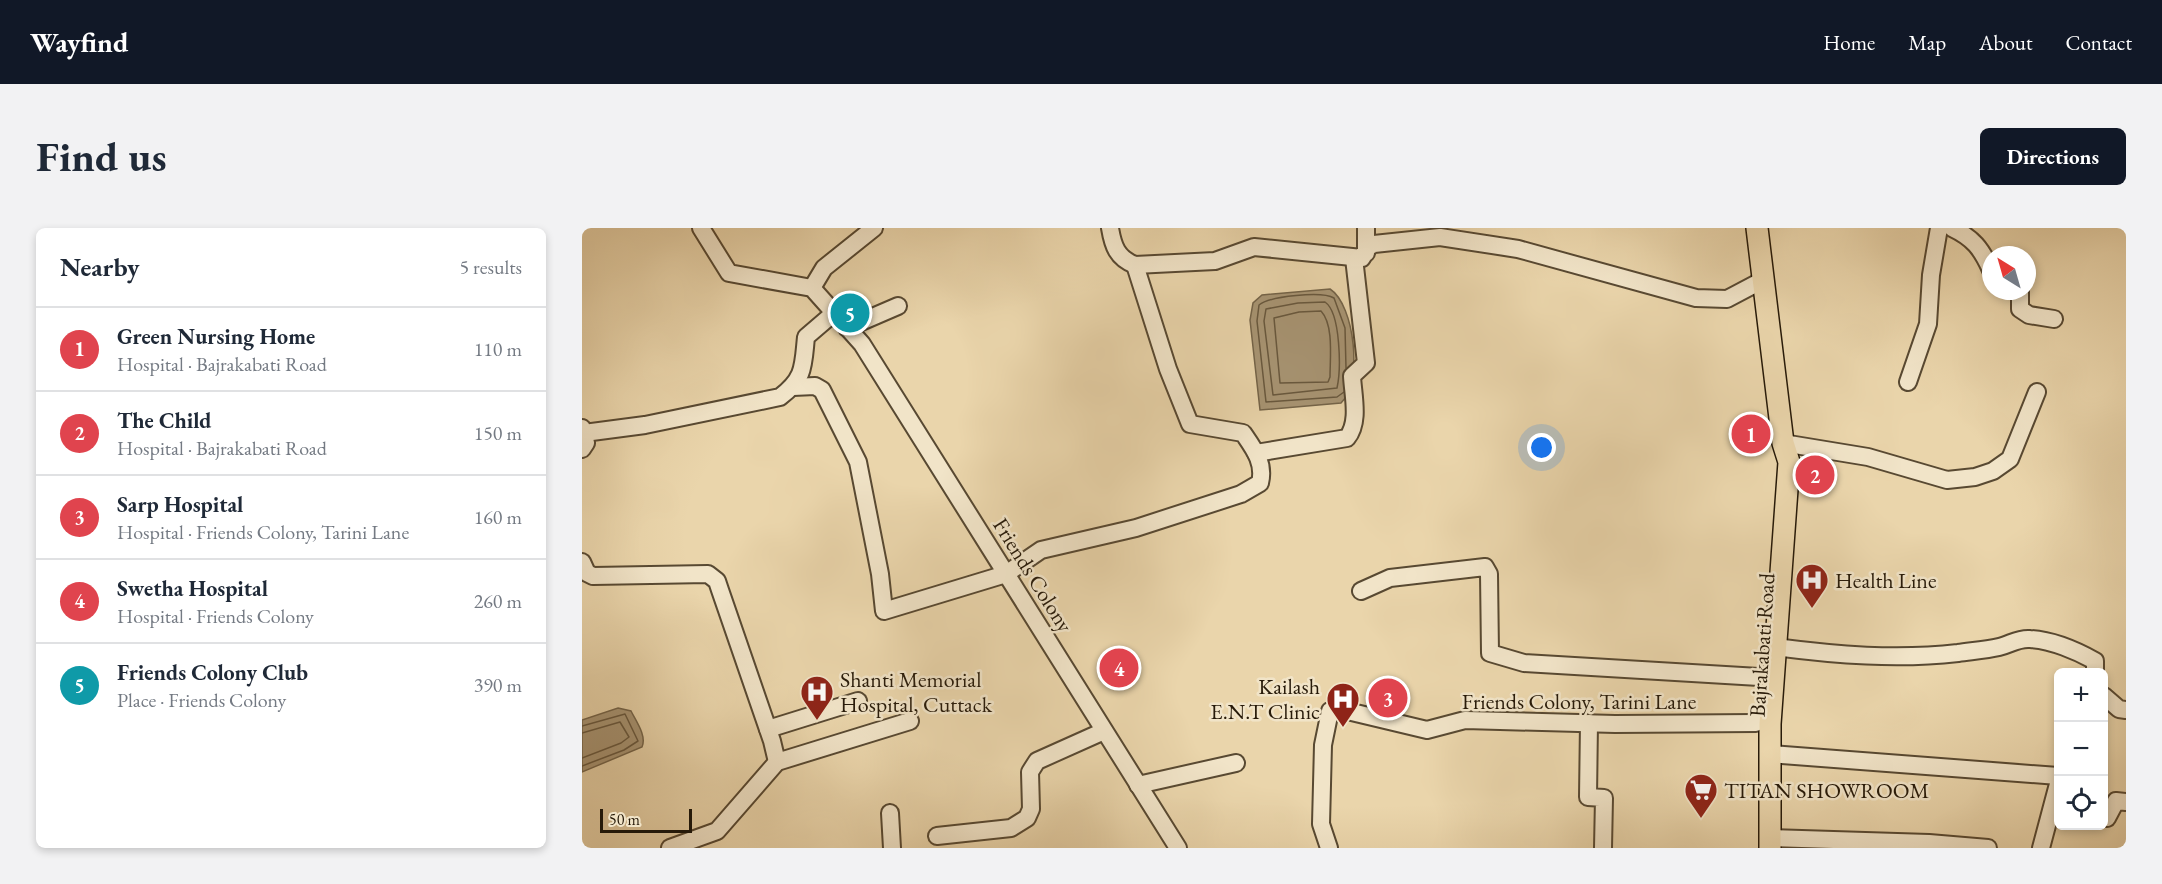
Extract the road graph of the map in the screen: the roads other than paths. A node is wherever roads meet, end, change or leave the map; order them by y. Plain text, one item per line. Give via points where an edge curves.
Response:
1 (701, 228) edge
2 (874, 228) edge
3 (1110, 228) edge
4 (1366, 228) edge
5 (1757, 228) edge
6 (1939, 228) edge
7 (1952, 228) edge
8 (1982, 250) edge
9 (1360, 256) junction
10 (1135, 264) junction
11 (1763, 280) junction
12 (812, 288) junction
13 (2020, 300) edge
14 (898, 306) dead end
15 (834, 313) junction
16 (2054, 319) dead end
17 (847, 327) junction
18 (1908, 382) dead end
19 (793, 387) junction
20 (2037, 392) dead end
21 (583, 436) edge
22 (1783, 442) junction
23 (1256, 453) junction
24 (582, 562) edge
25 (1006, 574) junction
26 (1361, 591) dead end
27 (1775, 647) junction
28 (2095, 668) edge
29 (1759, 677) junction
30 (2108, 700) edge
31 (858, 701) dead end
32 (2124, 713) edge
33 (910, 721) dead end
34 (1589, 723) junction
35 (1756, 723) junction
36 (768, 729) junction
37 (1104, 731) junction
38 (1770, 754) junction
39 (777, 762) junction
40 (1236, 764) dead end
41 (2054, 776) edge
42 (1138, 785) junction
43 (2126, 802) edge
44 (2054, 812) edge
45 (890, 813) dead end
46 (2108, 816) edge
47 (937, 836) dead end
48 (1765, 845) edge
49 (670, 848) edge
50 (892, 848) edge
51 (1178, 848) edge
52 (1329, 848) edge
53 (1603, 848) edge
54 (1988, 848) edge
55 (2041, 848) edge

1 - 12 street via 729,273
2 - 12 street via 824,268
3 - 10 street via 1122,260
4 - 9 street
5 - 11 main road, Bajrakabati Road
6 - 18 street via 1928,324
7 - 8 street via 1972,238
9 - 10 street via 1254,247 1215,261
9 - 11 street via 1374,244 1440,237 1518,249 1696,298 1734,296
9 - 23 street via 1366,363 1352,376 1351,433 1347,438
10 - 23 street via 1190,424 1243,433
11 - 22 main road, Bajrakabati Road
12 - 15 street, Friends Colony
13 - 16 street via 2020,309 2029,315
14 - 17 street
15 - 17 street, Friends Colony
15 - 19 street via 806,337 803,372
17 - 25 street, Friends Colony via 862,344
19 - 21 street via 780,397 742,406
19 - 25 street via 815,386 822,390 858,462 884,611
20 - 22 street via 2010,459 1975,477 1947,480 1868,457
22 - 27 main road, Bajrakabati Road via 1789,462
22 - 29 main road, Bajrakabati Road via 1776,461
23 - 25 street via 1263,471 1260,483 1241,494 1136,528 1041,550
24 - 36 street via 593,576 713,577
25 - 37 street, Friends Colony
26 - 29 street via 1390,578 1485,567 1489,574 1490,653 1502,658 1524,663
27 - 28 street via 1843,656 1881,656 1957,653 2033,639 2083,654 2095,661
27 - 38 main road, Bajrakabati Road
29 - 35 main road, Bajrakabati Road
30 - 32 street
31 - 36 street
33 - 39 street
34 - 35 street, Friends Colony, Tarini Lane
34 - 52 street, Friends Colony, Tarini Lane via 1465,720 1427,730 1338,709 1330,711 1323,745 1321,824
34 - 53 street via 1588,797 1604,798
35 - 48 main road, Bajrakabati Road
36 - 39 street
37 - 42 street, Friends Colony
37 - 47 street via 1037,761 1030,772 1031,809 1027,818 1011,828
38 - 41 street
38 - 48 main road, Bajrakabati Road
39 - 49 street via 717,831
40 - 42 street
42 - 51 street, Friends Colony
43 - 46 street via 2116,801
44 - 55 street
45 - 50 street
48 - 54 street via 1929,843

